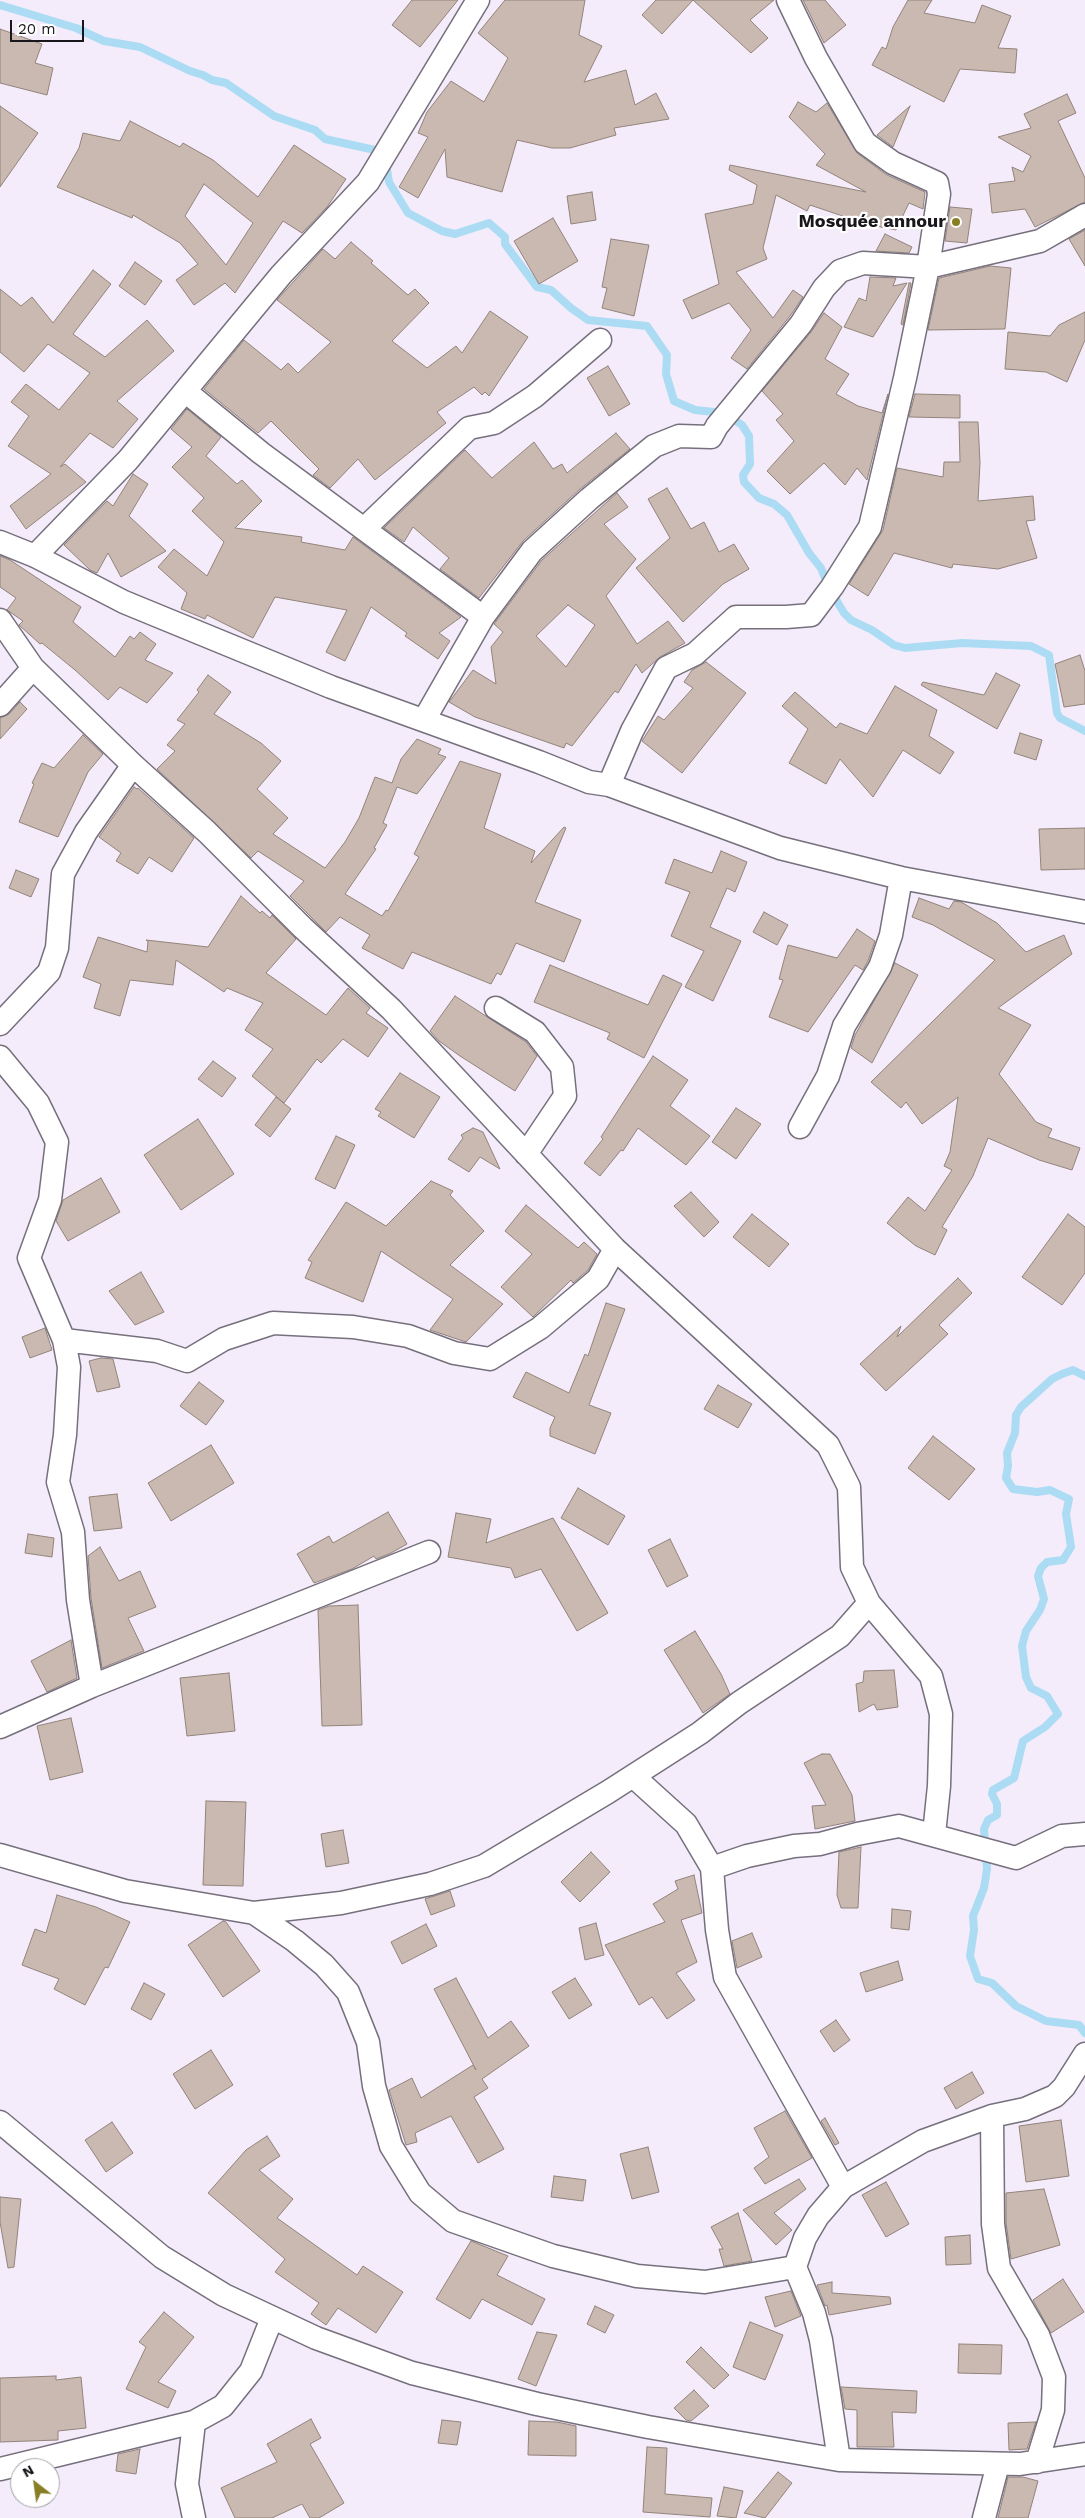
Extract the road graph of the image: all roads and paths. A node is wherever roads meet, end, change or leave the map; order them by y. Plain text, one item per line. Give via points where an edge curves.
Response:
1 (478, 0) edge
2 (788, 0) edge
3 (1085, 215) edge
4 (928, 267) junction
5 (600, 340) dead end
6 (185, 391) junction
7 (365, 528) junction
8 (0, 542) edge
9 (36, 556) junction
10 (483, 618) junction
11 (0, 620) edge
12 (33, 668) junction
13 (0, 705) edge
14 (424, 720) junction
15 (133, 765) junction
16 (609, 786) junction
17 (901, 878) junction
18 (1085, 912) edge
19 (496, 1008) dead end
20 (0, 1024) edge
21 (0, 1058) edge
22 (800, 1126) dead end
23 (526, 1154) junction
24 (615, 1249) junction
25 (64, 1340) junction
26 (429, 1552) dead end
27 (870, 1603) junction
28 (92, 1686) junction
29 (0, 1727) edge
30 (633, 1776) junction
31 (934, 1834) junction
32 (1085, 1834) edge
33 (0, 1855) edge
34 (712, 1868) junction
35 (254, 1913) junction
36 (1085, 2054) edge
37 (992, 2116) junction
38 (0, 2122) edge
39 (843, 2187) junction
40 (795, 2267) junction
41 (272, 2318) junction
42 (194, 2422) junction
43 (1085, 2454) edge
44 (839, 2460) junction
45 (1037, 2462) junction
46 (998, 2464) junction
47 (0, 2468) edge
48 (194, 2518) edge
49 (984, 2518) edge

1 - 6 street via 368,182 281,275
2 - 4 street via 816,58 865,143 894,163 938,183
3 - 4 street via 1040,241
4 - 10 street via 863,263 840,271 711,437 679,436 654,446 589,499 532,552
4 - 16 street via 870,527 811,615 736,617 695,654 666,668 632,731
5 - 7 street via 535,396 494,422 469,428
6 - 7 street via 260,453
6 - 9 street via 128,460
7 - 10 street
8 - 9 street
9 - 14 street via 124,602 331,687
10 - 14 street
11 - 12 street
12 - 13 street
12 - 15 street
14 - 16 street via 589,782
15 - 20 street via 86,832 63,874 57,948 49,972
15 - 23 street via 391,1009
16 - 17 street via 780,848
17 - 18 street
17 - 22 street via 891,935 880,967 844,1026 828,1076
19 - 23 street via 535,1032 562,1067 565,1096
21 - 25 street via 38,1103 57,1142 50,1200 29,1258
23 - 24 street
24 - 25 street via 598,1279 540,1328 490,1359 454,1353 408,1336 353,1327 273,1323 224,1339 187,1361 158,1351
24 - 27 street via 828,1446 849,1487 852,1567
25 - 28 street via 69,1366 65,1435 58,1482 73,1532 78,1600
26 - 28 street
27 - 30 street via 840,1636
27 - 31 street via 931,1676 940,1714 939,1786
28 - 29 street
30 - 34 street via 686,1824
30 - 35 street via 484,1866 430,1884 341,1903
31 - 32 street via 1016,1858 1062,1836
31 - 34 street via 899,1826 747,1856
33 - 35 street via 125,1891
34 - 39 street via 725,1977
35 - 40 street via 324,1965 348,1992 368,2042 374,2086 392,2146 420,2193 453,2221 553,2256 637,2276 704,2282
36 - 37 street via 1055,2096 1025,2109
37 - 39 street via 923,2141
37 - 45 street via 993,2224 999,2268 1038,2335 1054,2378 1053,2410
38 - 41 street via 162,2257 224,2295
39 - 40 street via 818,2216 805,2238
40 - 44 street via 814,2312
41 - 42 street via 251,2371 223,2406
41 - 44 street via 316,2338 412,2373 648,2427
42 - 47 street
42 - 48 street via 187,2484
43 - 45 street
44 - 46 street
45 - 46 street
46 - 49 street

